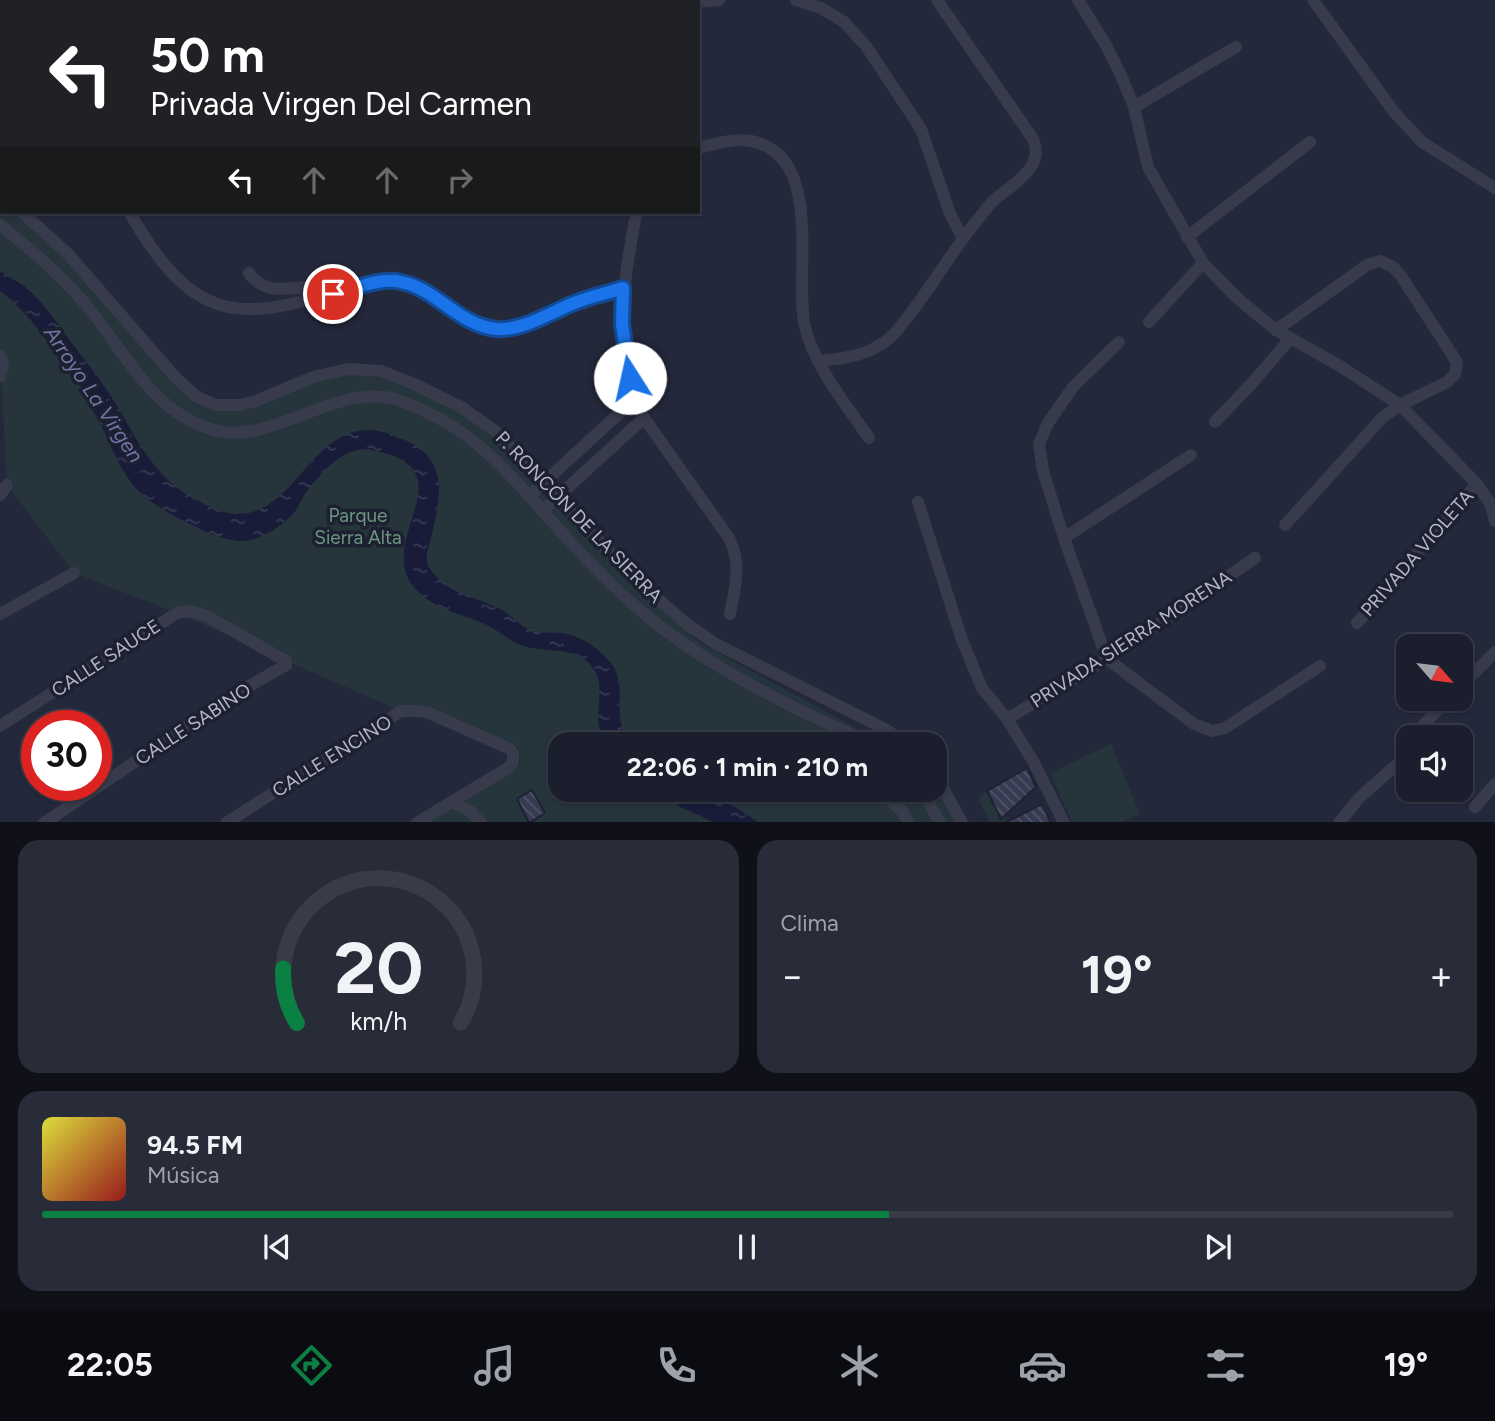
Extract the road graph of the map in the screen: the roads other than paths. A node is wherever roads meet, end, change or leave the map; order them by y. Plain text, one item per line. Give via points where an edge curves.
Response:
1 (719, 0) edge
2 (796, 0) edge
3 (937, 0) edge
4 (1078, 0) edge
5 (1313, 0) edge
6 (700, 2) edge
7 (1236, 47) dead end
8 (1134, 107) junction
9 (1310, 142) dead end
10 (700, 148) edge
11 (1495, 188) edge
12 (24, 214) edge
13 (130, 214) edge
14 (637, 214) edge
15 (0, 225) edge
16 (1187, 237) junction
17 (963, 238) junction
18 (1203, 263) junction
19 (249, 273) dead end
20 (623, 288) junction
21 (311, 299) junction
22 (1149, 322) dead end
23 (1276, 330) junction
24 (1290, 339) junction
25 (1119, 342) dead end
26 (0, 356) edge
27 (818, 361) junction
28 (0, 376) edge
29 (635, 399) junction
30 (1400, 405) junction
31 (644, 418) junction
32 (1216, 422) dead end
33 (869, 438) dead end
34 (1191, 455) dead end
35 (544, 482) junction
36 (1477, 484) junction
37 (529, 496) junction
38 (558, 497) junction
39 (1492, 500) edge
40 (918, 502) dead end
41 (542, 511) junction
42 (1495, 522) edge
43 (1285, 525) dead end
44 (1064, 538) junction
45 (1255, 558) dead end
46 (74, 573) dead end
47 (0, 614) edge
48 (730, 614) dead end
49 (1357, 623) dead end
50 (1495, 652) edge
51 (1107, 659) junction
52 (1320, 666) dead end
53 (1474, 673) edge
54 (274, 674) joint
55 (832, 702) junction
56 (1437, 711) edge
57 (1007, 719) junction
58 (823, 722) junction
59 (1423, 725) dead end
60 (0, 726) edge
61 (840, 732) edge
62 (889, 732) edge
63 (1396, 765) edge
64 (1495, 784) edge
65 (947, 795) edge
66 (452, 802) junction
67 (893, 802) edge
68 (928, 802) edge
69 (1475, 807) dead end
70 (44, 822) edge
71 (226, 822) edge
72 (417, 822) edge
73 (481, 822) edge
74 (908, 822) edge
75 (940, 822) edge
76 (962, 822) edge
77 (1063, 822) edge
78 (1339, 822) edge

1 - 6 street
2 - 17 street via 844,22 866,46 921,129 950,214
3 - 17 street via 1033,139 1037,152 1022,178 992,202
4 - 8 street via 1106,45
5 - 11 street via 1408,128 1422,142
7 - 8 street
8 - 16 street via 1148,167
9 - 16 street
10 - 27 street via 751,141 779,153 788,165 803,217 803,315
12 - 35 street, P. RONCÓN DE LA SIERRA via 97,285 175,377 206,401 240,405 329,373 381,371 483,421
13 - 21 street via 164,267 210,301 245,310
14 - 20 street
15 - 37 street, P. RONCÓN DE LA SIERRA via 66,283 152,392 183,417 217,431 244,432 338,401 387,397 470,438
16 - 18 street
17 - 27 street via 889,339 863,353
18 - 22 street
18 - 23 street
19 - 21 street via 273,289 303,287
20 - 21 street via 506,329 467,321 402,282
20 - 29 street via 625,356
23 - 24 street
23 - 30 street via 1367,265 1380,261 1392,267 1457,362 1455,374 1447,382
24 - 30 street
24 - 32 street
25 - 44 street via 1073,387 1048,423 1040,444 1043,471
26 - 28 street
27 - 33 street
29 - 31 street
29 - 35 street
30 - 36 street
30 - 43 street via 1351,449
31 - 38 street
31 - 48 street via 736,551
34 - 44 street
35 - 37 street
35 - 38 street, P. RONCÓN DE LA SIERRA
36 - 39 street
36 - 49 street, PRIVADA VIOLETA
37 - 41 street, P. RONCÓN DE LA SIERRA
38 - 41 street
38 - 55 street, P. RONCÓN DE LA SIERRA via 638,582 688,625 716,644
39 - 42 street
40 - 57 street via 972,666 982,688
41 - 58 street, P. RONCÓN DE LA SIERRA via 626,598 674,637 722,669
44 - 51 street
45 - 51 street, PRIVADA SIERRA MORENA
46 - 47 street
50 - 53 street
51 - 52 street via 1194,724 1212,732
51 - 57 street, PRIVADA SIERRA MORENA
54 - 60 street, CALLE SAUCE via 286,666 285,659 205,615 177,613
54 - 70 street, CALLE SABINO via 239,692
55 - 58 street
55 - 62 street, P. RONCÓN DE LA SIERRA
56 - 59 street
57 - 77 street
58 - 61 street, P. RONCÓN DE LA SIERRA
63 - 78 street
64 - 69 street
65 - 76 street
66 - 71 street, CALLE ENCINO via 508,768 514,758 510,750 429,713 401,711
66 - 72 street
66 - 73 street
67 - 74 street
68 - 75 street

